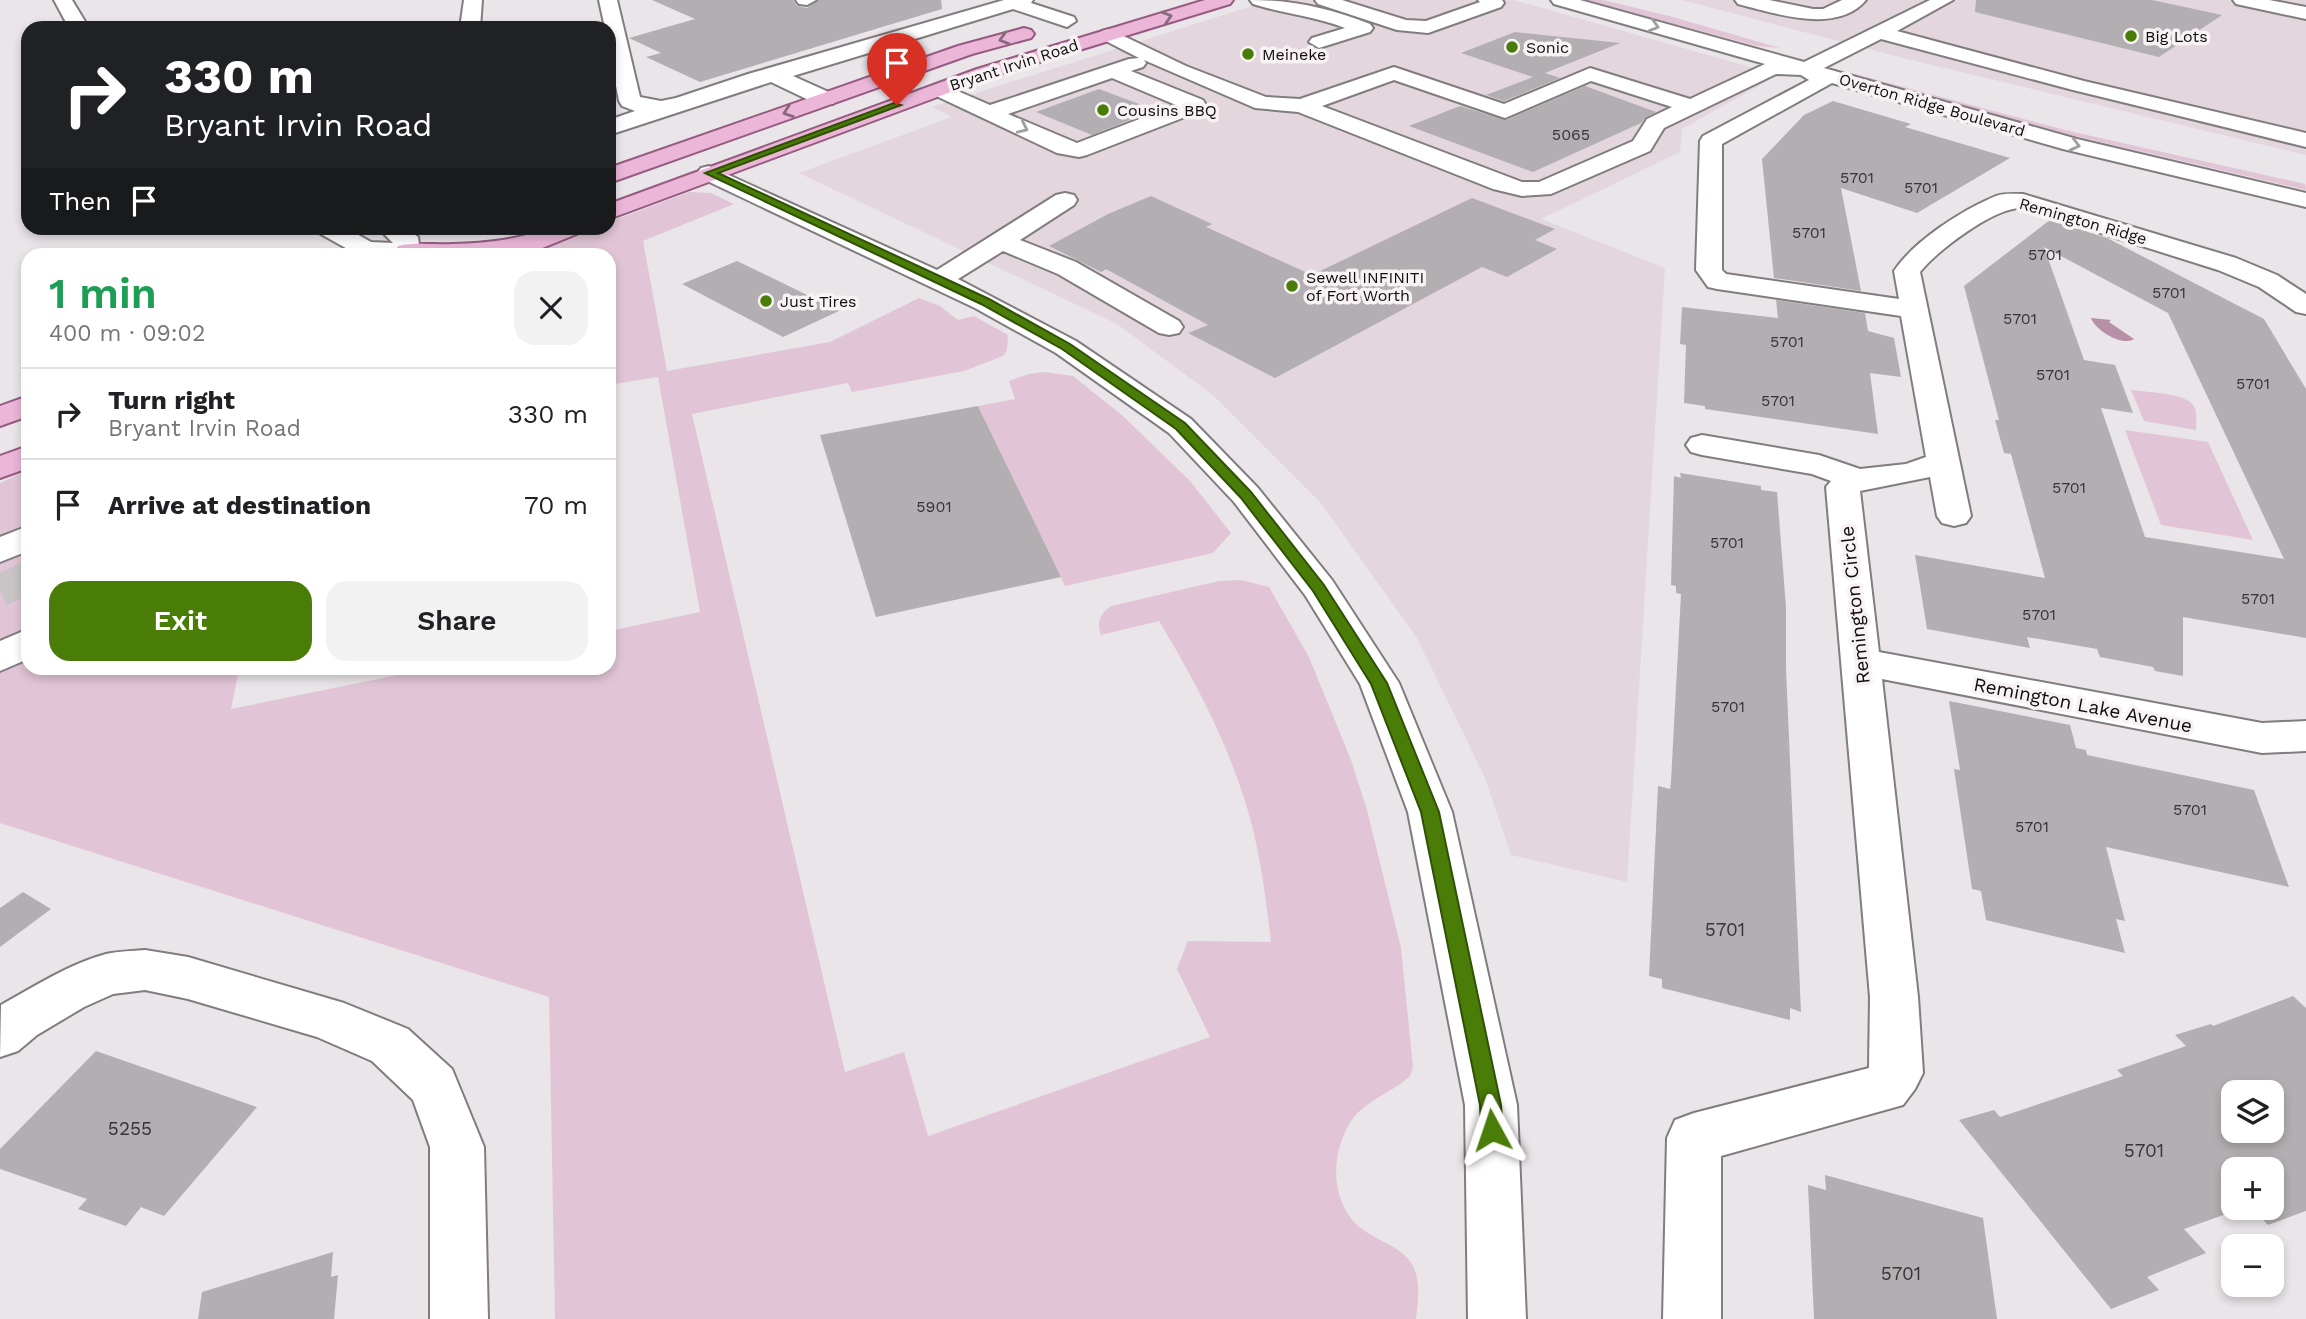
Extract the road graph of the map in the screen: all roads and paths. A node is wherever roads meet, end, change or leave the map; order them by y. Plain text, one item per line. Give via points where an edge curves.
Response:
1 (63, 0) edge
2 (472, 0) edge
3 (609, 0) edge
4 (1224, 0) edge
5 (1324, 0) edge
6 (1487, 0) edge
7 (1560, 0) edge
8 (1744, 0) edge
9 (1857, 0) edge
10 (1944, 0) edge
11 (2242, 0) edge
12 (1019, 1) edge
13 (1262, 9) edge
14 (1290, 10) junction
15 (2306, 13) edge
16 (1074, 19) junction
17 (75, 21) edge
18 (470, 21) edge
19 (611, 21) edge
20 (1878, 32) junction
21 (1109, 35) junction
22 (1319, 42) dead end
23 (1830, 54) junction
24 (1154, 57) junction
25 (616, 58) edge
26 (1805, 58) junction
27 (1613, 63) dead end
28 (1868, 65) dead end
29 (1113, 71) junction
30 (1590, 74) junction
31 (772, 76) junction
32 (939, 90) junction
33 (825, 99) junction
34 (1302, 106) junction
35 (1691, 106) junction
36 (666, 107) junction
37 (989, 113) junction
38 (616, 125) edge
39 (743, 128) junction
40 (2306, 140) edge
41 (709, 173) junction
42 (616, 174) edge
43 (616, 177) edge
44 (1065, 200) dead end
45 (2306, 200) edge
46 (616, 209) edge
47 (340, 235) edge
48 (454, 235) edge
49 (552, 235) edge
50 (1001, 241) junction
51 (523, 246) junction
52 (363, 248) edge
53 (420, 248) edge
54 (503, 248) edge
55 (518, 248) edge
56 (2227, 264) junction
57 (2306, 279) edge
58 (939, 280) junction
59 (2306, 306) edge
60 (1913, 309) junction
61 (1168, 327) dead end
62 (21, 408) edge
63 (0, 416) edge
64 (1702, 445) dead end
65 (21, 459) edge
66 (1943, 463) junction
67 (0, 468) edge
68 (1857, 479) junction
69 (1954, 516) dead end
70 (21, 540) edge
71 (0, 551) edge
72 (21, 646) edge
73 (0, 658) edge
74 (1860, 662) junction
75 (2306, 736) edge
76 (0, 1035) edge
77 (459, 1319) edge
78 (1497, 1319) edge
79 (1692, 1319) edge

1 - 17 street
2 - 18 street
3 - 19 street
21 -> 4 main road, Bryant Irvin Road
5 - 6 street via 1404,26 1428,27 1495,3
5 - 14 street
7 -> 26 street, Overton Ridge Boulevard
8 - 9 street via 1813,15 1827,14
10 - 20 street
11 - 15 street via 2271,14
12 - 16 street
12 - 31 street
13 - 14 street
14 - 22 street via 1317,11 1363,28
16 - 21 main road
16 -> 33 main road, Bryant Irvin Road via 965,50
20 - 23 street
20 - 40 street
21 - 24 street
21 - 32 main road, Bryant Irvin Road
23 - 26 street
23 - 28 street, Overton Ridge Boulevard
24 - 29 street
24 - 34 street via 1263,103
25 - 36 street via 630,101 639,107
26 - 35 street
26 -> 45 street, Overton Ridge Boulevard via 2071,144
26 - 60 street via 1823,81 1711,141 1709,270 1717,281 1729,284
27 - 30 street
29 - 37 street
37 -> 29 street via 1079,150 1195,105
30 - 34 street via 1505,112 1394,73
30 - 35 street
31 - 33 street
31 - 36 street
32 - 37 street
32 - 41 main road, Bryant Irvin Road
33 -> 39 main road, Bryant Irvin Road
34 - 35 street via 1522,190 1543,189 1642,146 1656,124
36 - 38 street
39 - 41 main road via 713,158
39 - 42 main road, Bryant Irvin Road
41 - 43 main road
41 - 46 main road, Bryant Irvin Road
41 - 58 street
44 - 50 street
47 - 52 street
48 - 53 main road
49 - 51 main road
50 - 58 street
50 - 61 street via 1067,268
51 - 54 main road
51 - 55 main road
56 - 57 street
56 - 59 street, Remington Ridge via 2267,281
56 - 60 street, Remington Ridge via 2058,210 2005,201 1922,253 1907,271
58 - 78 street via 1066,347 1180,426 1246,495 1311,579 1379,683 1430,812 1491,1105
60 - 66 street
62 - 63 main road
64 - 68 street via 1819,465
65 - 67 main road
66 - 68 street via 1910,473
66 - 69 street
68 - 74 street, Remington Circle via 1843,487
70 - 71 street
72 - 73 street
74 - 75 street, Remington Lake Avenue via 2262,738
74 - 79 street, Remington Circle via 1894,998 1897,1073 1885,1088 1694,1138
76 - 77 street via 67,992 108,974 145,970 326,1018 390,1045 434,1087 457,1147

